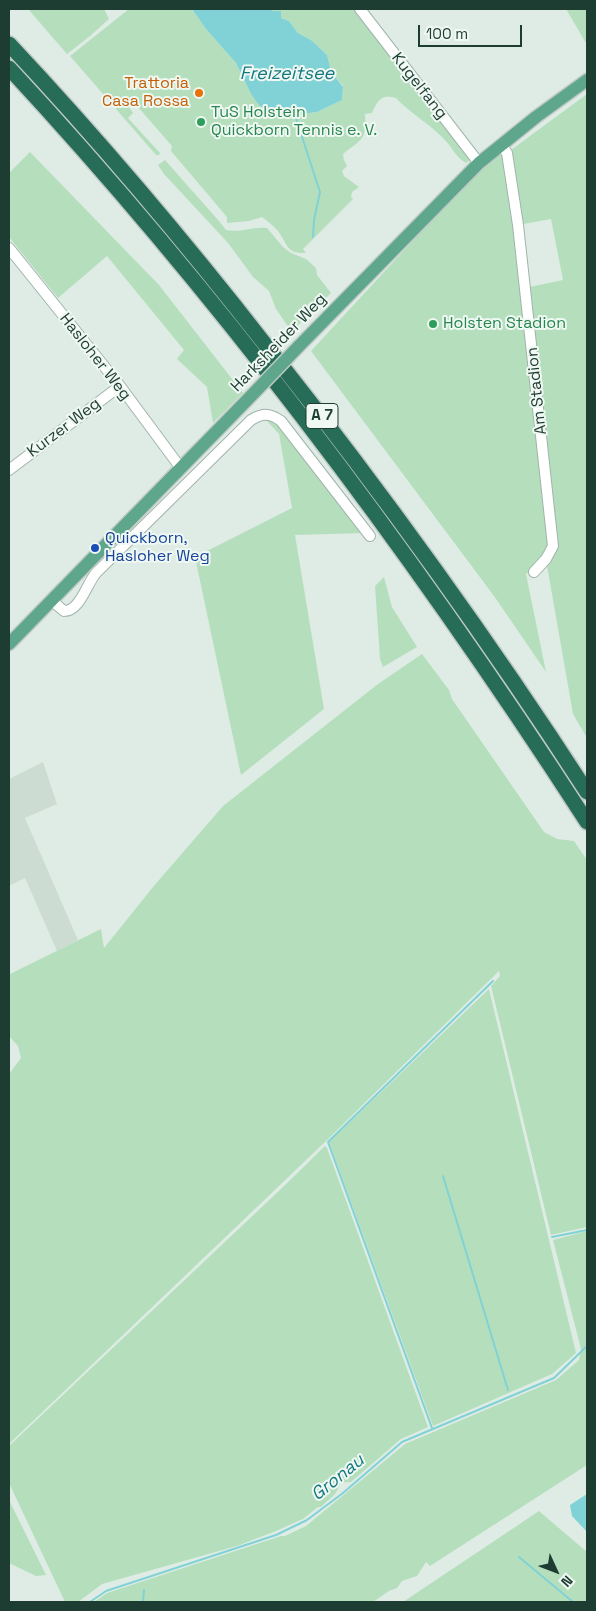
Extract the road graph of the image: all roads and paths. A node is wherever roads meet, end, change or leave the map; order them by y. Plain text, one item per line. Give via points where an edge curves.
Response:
1 (360, 9) edge
2 (9, 44) edge
3 (9, 68) edge
4 (587, 80) edge
5 (501, 145) junction
6 (479, 163) junction
7 (9, 248) edge
8 (120, 386) junction
9 (180, 467) junction
10 (9, 470) edge
11 (370, 536) dead end
12 (534, 572) dead end
13 (51, 600) junction
14 (9, 644) edge
15 (587, 792) edge
16 (587, 822) edge

1 - 6 street, Kugelfang
2 - 15 highway, A 7 via 148,200 337,435 454,596
3 - 16 highway, A 7 via 206,294 324,445 451,621
4 - 5 main road, Harksheider Weg
5 - 6 main road, Harksheider Weg
5 - 12 street, Am Stadion via 507,153 518,225 553,546
6 - 9 main road, Harksheider Weg, bridge
7 - 8 street, Hasloher Weg
8 - 9 street, Hasloher Weg
8 - 10 street, Kurzer Weg
9 - 13 main road, Harksheider Weg
11 - 13 street via 281,422 274,416 259,415 96,573 74,608 64,611
13 - 14 main road, Harksheider Weg

